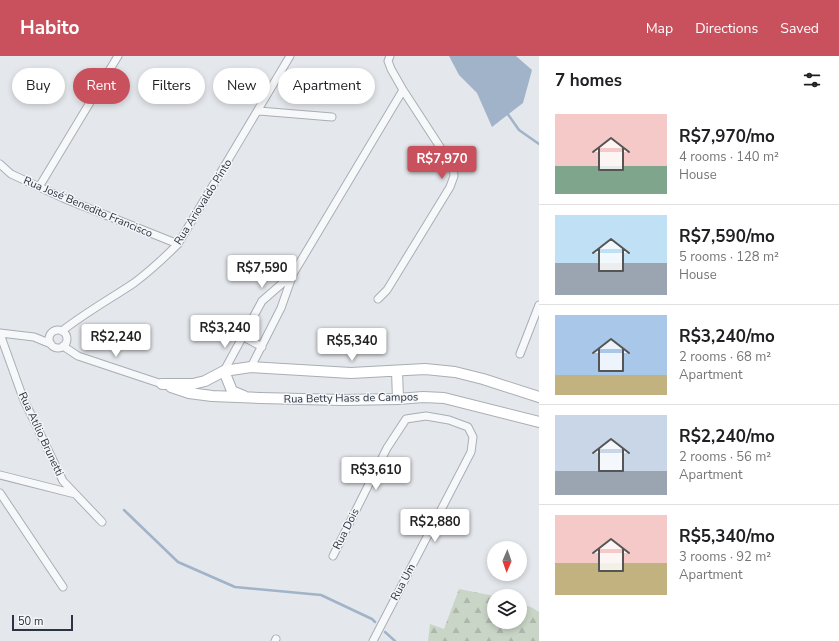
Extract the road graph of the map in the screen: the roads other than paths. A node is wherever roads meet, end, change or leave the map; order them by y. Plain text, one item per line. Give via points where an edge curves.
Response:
1 (118, 56) edge
2 (290, 56) edge
3 (389, 59) edge
4 (403, 90) junction
5 (259, 111) junction
6 (332, 117) dead end
7 (0, 164) edge
8 (39, 187) junction
9 (178, 244) junction
10 (293, 274) junction
11 (378, 299) dead end
12 (539, 305) edge
13 (538, 315) edge
14 (62, 331) junction
15 (54, 332) junction
16 (0, 333) edge
17 (242, 336) junction
18 (34, 337) junction
19 (51, 344) junction
20 (63, 346) junction
21 (262, 347) junction
22 (520, 354) dead end
23 (251, 367) junction
24 (224, 371) junction
25 (397, 371) junction
26 (162, 384) junction
27 (539, 397) edge
28 (246, 398) junction
29 (398, 399) junction
30 (406, 419) joint
31 (539, 422) edge
32 (0, 475) edge
33 (0, 493) edge
34 (76, 494) junction
35 (102, 522) dead end
36 (333, 556) dead end
37 (63, 587) dead end
38 (373, 641) edge

1 - 8 street
2 - 5 street, Rua Ariovaldo Pinto
3 - 4 street
4 - 10 street
4 - 11 street via 453,167 454,176 450,187 387,290
5 - 6 street
5 - 9 street, Rua Ariovaldo Pinto
7 - 8 street, Rua José Benedito Francisco via 11,174
8 - 9 street, Rua José Benedito Francisco
9 - 14 street, Rua Ariovaldo Pinto via 162,261 135,282
10 - 17 street via 262,301
10 - 21 street via 281,308
12 - 13 street
13 - 22 street
14 - 15 street
14 - 20 street via 66,334 67,340
15 - 18 street
15 - 19 street via 50,336
16 - 18 street
16 - 34 street, Rua Atílio Brunetti via 23,398 44,443 63,481
17 - 21 street
17 - 24 street
18 - 19 street
19 - 20 street via 55,347
20 - 26 street, Rua Betty Hass de Campos via 78,356
21 - 23 street
23 - 24 street, Rua Betty Hass de Campos
23 - 25 street, Rua Betty Hass de Campos via 350,373
24 - 26 street, Rua Betty Hass de Campos via 192,384
24 - 28 street via 232,390
25 - 27 street, Rua Betty Hass de Campos via 425,369 455,372
25 - 29 street
26 - 28 street, Rua Betty Hass de Campos via 212,396
28 - 29 street, Rua Betty Hass de Campos
29 - 31 street, Rua Betty Hass de Campos via 423,396 444,398
30 - 36 street, Rua Dois via 387,448
30 - 38 street, Rua Um via 426,416 468,427 473,437 472,452
32 - 34 street
33 - 37 street
34 - 35 street, Rua Atílio Brunetti

